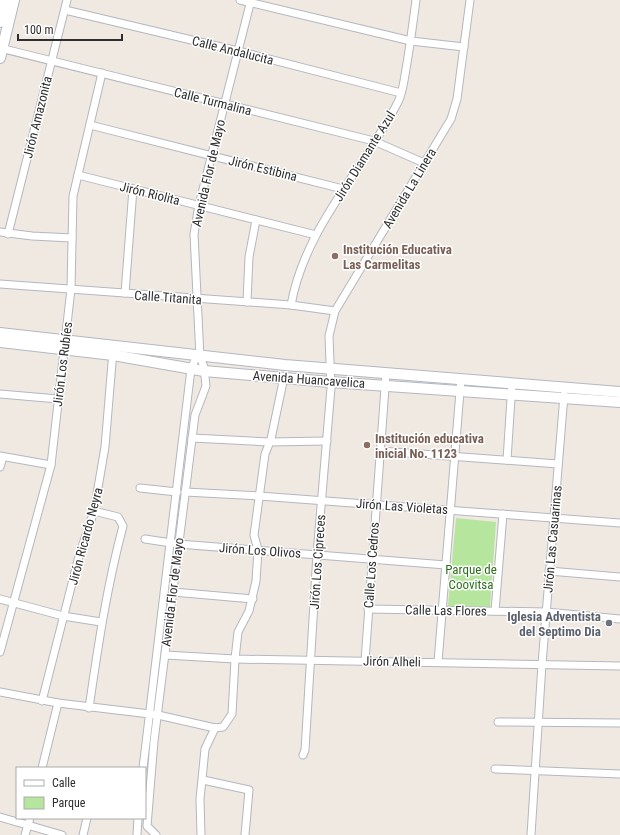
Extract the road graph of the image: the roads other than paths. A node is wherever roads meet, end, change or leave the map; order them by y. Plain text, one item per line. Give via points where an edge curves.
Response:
1 (5, 0) edge
2 (14, 0) edge
3 (67, 0) edge
4 (240, 0) edge
5 (416, 0) edge
6 (470, 0) edge
7 (251, 1) edge
8 (64, 10) junction
9 (0, 22) edge
10 (411, 41) junction
11 (464, 47) junction
12 (238, 51) junction
13 (1, 52) edge
14 (51, 61) junction
15 (102, 73) junction
16 (401, 93) junction
17 (224, 104) junction
18 (90, 125) junction
19 (374, 141) junction
20 (212, 155) junction
21 (424, 163) junction
22 (78, 175) junction
23 (343, 189) junction
24 (133, 190) junction
25 (199, 205) junction
26 (256, 220) junction
27 (0, 232) edge
28 (8, 234) junction
29 (316, 235) junction
30 (72, 238) junction
31 (0, 284) edge
32 (71, 289) junction
33 (125, 293) junction
34 (198, 299) junction
35 (247, 302) junction
36 (291, 306) junction
37 (335, 311) junction
38 (0, 333) edge
39 (0, 342) edge
40 (65, 344) junction
41 (113, 345) junction
42 (199, 354) junction
43 (113, 355) junction
44 (191, 369) junction
45 (329, 369) junction
46 (204, 371) junction
47 (386, 374) junction
48 (284, 377) junction
49 (460, 379) junction
50 (330, 382) junction
51 (385, 384) junction
52 (511, 388) junction
53 (459, 390) junction
54 (565, 392) junction
55 (620, 392) edge
56 (0, 394) edge
57 (58, 398) junction
58 (620, 402) edge
59 (192, 438) junction
60 (327, 441) junction
61 (269, 442) junction
62 (380, 451) junction
63 (454, 456) junction
64 (1, 457) edge
65 (507, 460) junction
66 (558, 464) junction
67 (51, 466) junction
68 (0, 467) edge
69 (140, 488) dead end
70 (177, 492) junction
71 (185, 492) junction
72 (260, 496) junction
73 (322, 501) junction
74 (376, 504) junction
75 (450, 510) junction
76 (94, 511) junction
77 (503, 514) junction
78 (554, 517) junction
79 (620, 523) edge
80 (145, 540) dead end
81 (170, 542) junction
82 (178, 544) junction
83 (258, 550) junction
84 (317, 554) junction
85 (372, 558) junction
86 (446, 565) junction
87 (549, 571) junction
88 (620, 577) edge
89 (173, 592) junction
90 (0, 599) edge
91 (253, 599) junction
92 (14, 602) junction
93 (368, 609) junction
94 (442, 610) junction
95 (495, 611) junction
96 (546, 612) junction
97 (63, 616) junction
98 (620, 619) edge
99 (101, 622) junction
100 (0, 648) edge
101 (164, 655) junction
102 (235, 659) junction
103 (311, 660) junction
104 (365, 661) junction
105 (438, 662) junction
106 (542, 664) junction
107 (620, 666) edge
108 (0, 692) edge
109 (42, 701) junction
110 (58, 703) junction
111 (89, 708) junction
112 (149, 714) junction
113 (158, 715) junction
114 (498, 722) dead end
115 (538, 722) junction
116 (620, 723) edge
117 (215, 728) junction
118 (303, 755) dead end
119 (42, 767) edge
120 (143, 767) edge
121 (495, 769) dead end
122 (535, 771) junction
123 (620, 774) edge
124 (203, 780) junction
125 (0, 817) edge
126 (87, 819) edge
127 (138, 819) edge
128 (29, 821) edge
129 (25, 835) edge
130 (62, 835) edge
131 (83, 835) edge
132 (137, 835) edge
133 (156, 835) edge
134 (201, 835) edge
135 (245, 835) edge
136 (530, 835) edge

1 - 9 main road
2 - 13 main road
3 - 8 street, Jirón Amazonita
4 - 7 street
5 - 10 street, Jirón Diamante Azul
6 - 11 street, Avenida La Linera
7 - 10 street
7 - 12 street, Avenida Flor de Mayo
8 - 12 street, Calle Andalucita
8 - 14 street, Jirón Amazonita
10 - 11 street
10 - 16 street, Jirón Diamante Azul
11 - 21 street, Avenida La Linera via 455,109
12 - 16 street, Calle Andalucita
12 - 17 street, Avenida Flor de Mayo
13 - 14 street, Calle Turmalina
14 - 15 street, Calle Turmalina
14 - 28 street, Jirón Amazonita
15 - 17 street, Calle Turmalina
15 - 18 street, Jirón Los Rubíes
16 - 19 street, Jirón Diamante Azul
17 - 19 street, Calle Turmalina
17 - 20 street, Avenida Flor de Mayo
18 - 20 street, Jirón Estibina
18 - 22 street, Jirón Los Rubíes
19 - 21 street, Calle Turmalina
19 - 23 street, Jirón Diamante Azul
20 - 23 street, Jirón Estibina
20 - 25 street, Avenida Flor de Mayo
21 - 37 street, Avenida La Linera
22 - 24 street, Jirón Riolita
22 - 30 street, Jirón Los Rubíes via 73,196
23 - 29 street, Jirón Diamante Azul
24 - 25 street, Jirón Riolita
24 - 33 street
25 - 26 street, Jirón Riolita
25 - 34 street, Avenida Flor de Mayo via 194,234
26 - 29 street, Jirón Riolita
26 - 35 street via 248,257
27 - 28 street
28 - 30 street
29 - 36 street, Jirón Diamante Azul via 295,284
30 - 32 street, Jirón Los Rubíes
31 - 32 street, Calle Titanita
32 - 33 street, Calle Titanita
32 - 40 street, Jirón Los Rubíes
33 - 34 street, Calle Titanita
34 - 35 street, Calle Titanita
34 - 42 street, Avenida Flor de Mayo
35 - 36 street, Calle Titanita
36 - 37 street, Calle Titanita
37 - 45 street, Avenida La Linera via 328,336
38 - 40 main road, Avenida Huancavelica
39 - 40 main road, Avenida Huancavelica
40 - 41 main road, Avenida Huancavelica
40 - 43 main road, Avenida Huancavelica
40 - 57 street, Jirón Los Rubíes
41 - 42 main road, Avenida Huancavelica
41 - 43 street, Jirón Ricardo Neyra
42 - 44 street, Avenida Flor de Mayo
42 - 45 main road, Avenida Huancavelica
42 - 46 street, Avenida Flor de Mayo
43 - 44 main road, Avenida Huancavelica
43 - 76 street, Jirón Ricardo Neyra via 105,447
44 - 46 main road, Avenida Huancavelica
44 - 70 street, Avenida Flor de Mayo
45 - 47 main road, Avenida Huancavelica
45 - 50 street, Jirón Los Cipreces
46 - 48 main road, Avenida Huancavelica
46 - 59 street, Avenida Flor de Mayo via 206,386 196,411
47 - 49 main road, Avenida Huancavelica
47 - 51 street, Calle Los Cedros
48 - 50 main road, Avenida Huancavelica
48 - 61 street
49 - 52 main road, Avenida Huancavelica
49 - 53 street
50 - 51 main road, Avenida Huancavelica
50 - 60 street, Jirón Los Cipreces
51 - 53 main road, Avenida Huancavelica
51 - 62 street, Calle Los Cedros
52 - 53 main road, Avenida Huancavelica
52 - 54 main road, Avenida Huancavelica
52 - 65 street
53 - 63 street
54 - 55 main road, Avenida Huancavelica
54 - 58 main road, Avenida Huancavelica
54 - 66 street, Jirón Las Casuarinas
56 - 57 street
57 - 67 street, Jirón Los Rubíes
59 - 61 street
59 - 71 street, Avenida Flor de Mayo
60 - 61 street
60 - 73 street, Jirón Los Cipreces
61 - 72 street
62 - 63 street
62 - 74 street, Calle Los Cedros
63 - 65 street
63 - 75 street
64 - 67 street
64 - 68 street
65 - 66 street
66 - 78 street, Jirón Las Casuarinas
67 - 92 street, Jirón Los Rubíes
69 - 70 street
70 - 81 street, Avenida Flor de Mayo
71 - 72 street, Jirón Las Violetas
71 - 82 street, Avenida Flor de Mayo
72 - 73 street, Jirón Las Violetas
72 - 83 street via 254,535
73 - 74 street, Jirón Las Violetas
73 - 84 street, Jirón Los Cipreces
74 - 75 street, Jirón Las Violetas
74 - 85 street, Calle Los Cedros
75 - 77 street, Jirón Las Violetas
75 - 86 street
76 - 97 street, Jirón Ricardo Neyra via 78,556
76 - 99 street via 118,517 123,526
77 - 78 street, Jirón Las Violetas
77 - 95 street
78 - 79 street, Jirón Las Violetas
78 - 87 street, Jirón Las Casuarinas
80 - 81 street, Jirón Los Olivos
81 - 82 street, Jirón Los Olivos
81 - 112 street, Avenida Flor de Mayo
82 - 83 street, Jirón Los Olivos
82 - 89 street, Avenida Flor de Mayo
83 - 84 street, Jirón Los Olivos
83 - 91 street
84 - 85 street, Jirón Los Olivos
84 - 103 street, Jirón Los Cipreces
85 - 86 street, Jirón Los Olivos
85 - 93 street, Calle Los Cedros
86 - 94 street
87 - 88 street
87 - 96 street, Jirón Las Casuarinas
89 - 91 street
89 - 101 street, Avenida Flor de Mayo
90 - 92 street
91 - 102 street via 238,632
92 - 97 street
92 - 100 street, Jirón Los Rubíes
93 - 94 street, Calle Las Flores
93 - 104 street, Calle Los Cedros
94 - 95 street, Calle Las Flores
94 - 105 street
95 - 96 street, Calle Las Flores
96 - 98 street, Calle Las Flores
96 - 106 street, Jirón Las Casuarinas
97 - 99 street
97 - 109 street, Jirón Ricardo Neyra
99 - 111 street
101 - 102 street, Jirón Alheli
101 - 113 street, Avenida Flor de Mayo
102 - 103 street, Jirón Alheli
102 - 117 street via 232,714 220,729
103 - 104 street, Jirón Alheli
103 - 118 street, Jirón Los Cipreces
104 - 105 street, Jirón Alheli
105 - 106 street, Jirón Alheli
106 - 107 street, Jirón Alheli
106 - 115 street, Jirón Las Casuarinas
108 - 109 street
109 - 110 street
110 - 111 street
110 - 119 street
111 - 112 street
112 - 113 street
112 - 120 street, Avenida Flor de Mayo
113 - 117 street
113 - 133 street, Avenida Flor de Mayo via 147,826
114 - 115 street
115 - 116 street
115 - 122 street, Jirón Las Casuarinas
117 - 124 street via 205,749
121 - 122 street
122 - 123 street
122 - 136 street, Jirón Las Casuarinas
124 - 134 street
124 - 135 street via 249,790
125 - 128 street
126 - 131 street
127 - 132 street
128 - 129 street
128 - 130 street

